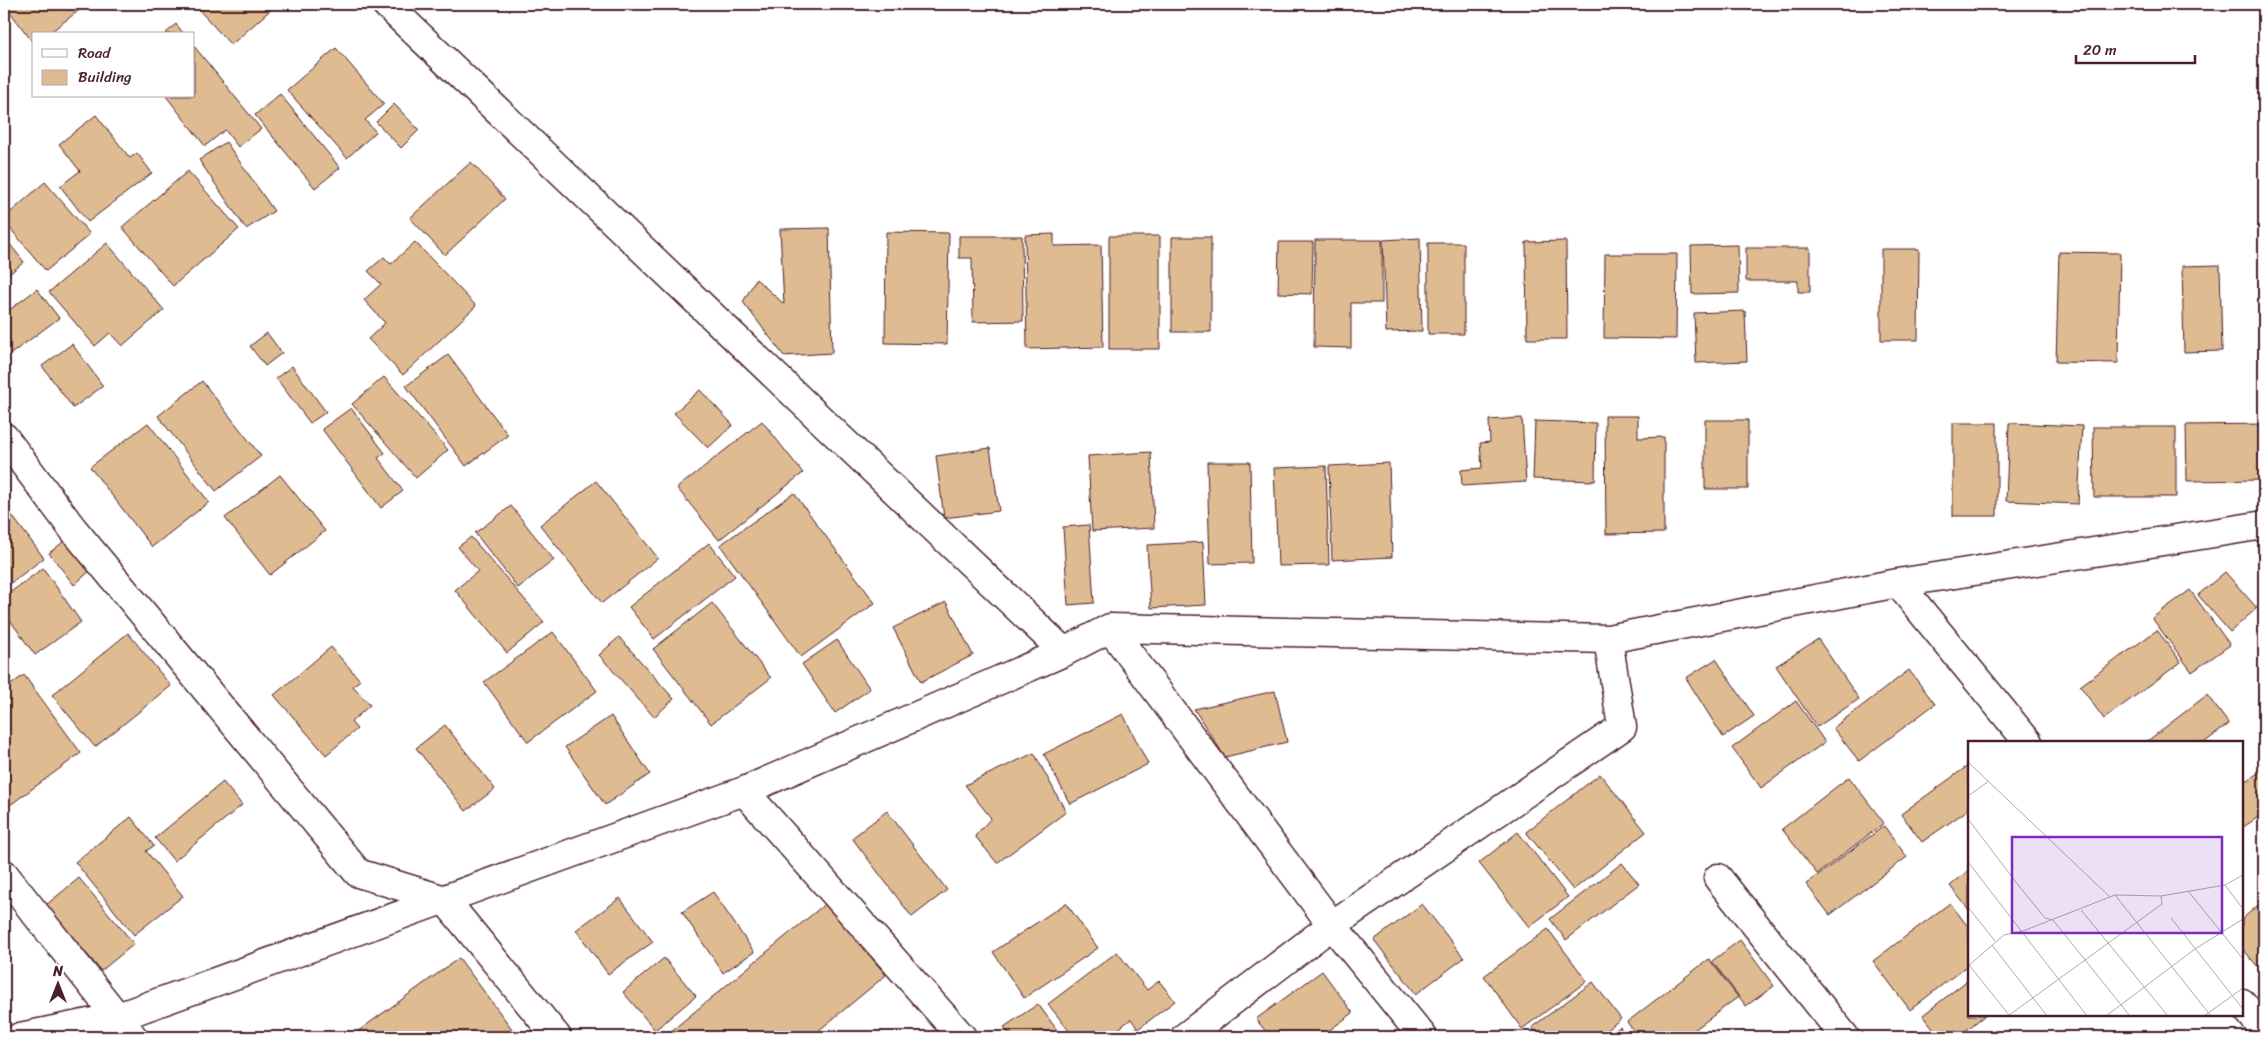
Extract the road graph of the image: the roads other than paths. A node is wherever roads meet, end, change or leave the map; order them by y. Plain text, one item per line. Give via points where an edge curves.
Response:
1 (386, 4) edge
2 (4, 437) edge
3 (2264, 525) edge
4 (1898, 584) junction
5 (1110, 628) junction
6 (1608, 639) junction
7 (1064, 652) junction
8 (2027, 741) edge
9 (744, 791) junction
10 (4, 874) edge
11 (1718, 878) dead end
12 (445, 900) junction
13 (1332, 925) junction
14 (2243, 1004) edge
15 (125, 1027) edge
16 (2264, 1030) edge
17 (20, 1037) edge
18 (557, 1037) edge
19 (962, 1037) edge
20 (1185, 1037) edge
21 (1423, 1037) edge
22 (1845, 1037) edge

1 - 7 street
2 - 12 street via 73,529 358,873
3 - 4 street
4 - 6 street
4 - 8 street
5 - 6 street
5 - 7 street
5 - 13 street
6 - 13 street via 1622,727
7 - 9 street
9 - 12 street
9 - 19 street
10 - 15 street
11 - 22 street
12 - 15 street
12 - 18 street
13 - 20 street
13 - 21 street
14 - 16 street
15 - 17 street

